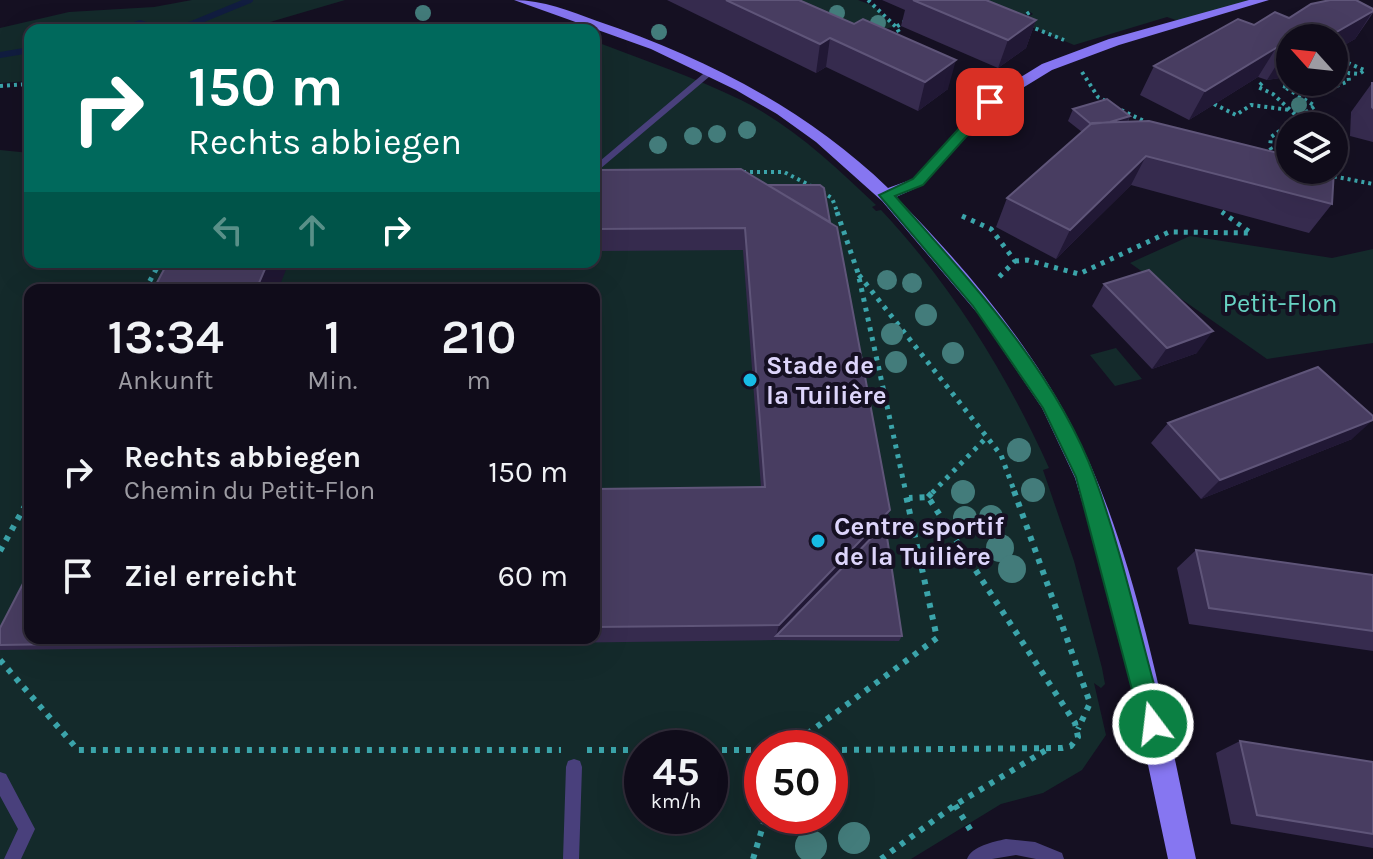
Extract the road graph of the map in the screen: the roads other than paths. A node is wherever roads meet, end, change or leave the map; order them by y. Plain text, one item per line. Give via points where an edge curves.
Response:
1 (520, 0) edge
2 (1263, 0) edge
3 (596, 24) edge
4 (600, 25) edge
5 (712, 71) junction
6 (600, 166) edge
7 (886, 195) junction
8 (576, 758) road end
9 (0, 780) edge
10 (980, 857) edge
11 (12, 859) edge
12 (571, 859) edge
13 (1056, 859) edge
14 (1182, 859) edge

1 - 3 main road
2 - 7 main road via 1114,42 1047,67 990,102 918,182
4 - 5 main road
5 - 6 lane
5 - 7 main road via 816,134
7 - 14 main road via 930,241 1020,357 1085,477 1153,724
8 - 12 lane
9 - 11 lane via 27,829
10 - 13 lane via 1007,845 1034,848

